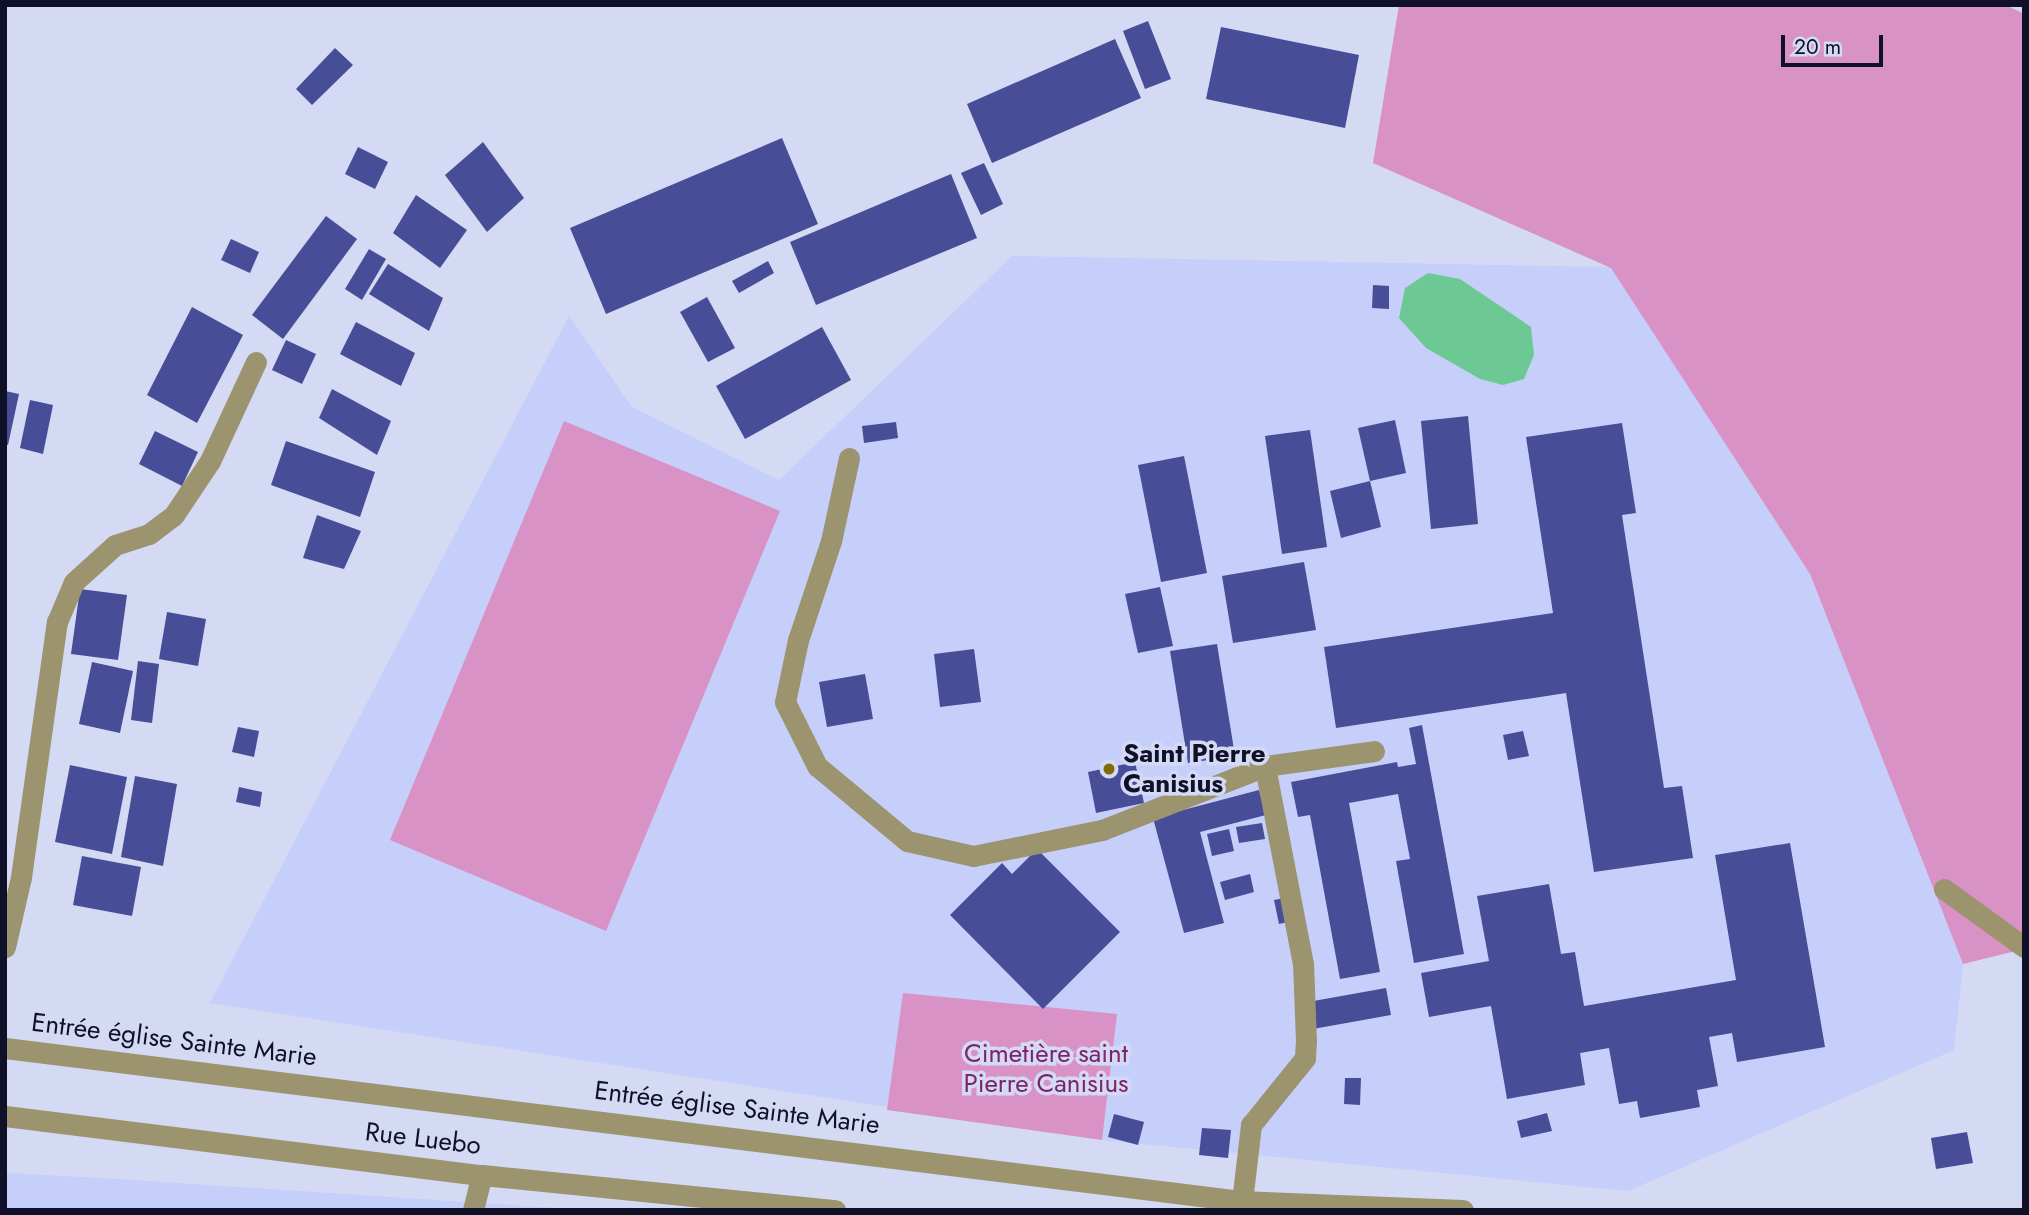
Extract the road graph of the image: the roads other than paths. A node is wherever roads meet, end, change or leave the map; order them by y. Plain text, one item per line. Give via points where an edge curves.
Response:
1 (256, 362) dead end
2 (849, 458) dead end
3 (1374, 751) dead end
4 (1265, 766) junction
5 (1944, 889) dead end
6 (5, 947) edge
7 (2024, 947) edge
8 (5, 1048) edge
9 (5, 1115) edge
10 (482, 1175) junction
11 (1241, 1205) edge
12 (473, 1210) edge
13 (835, 1210) edge
14 (1463, 1210) edge

1 - 6 street via 210,461 174,515 149,534 115,545 74,582 57,622 21,877
2 - 4 street via 831,541 798,640 785,702 817,766 907,841 973,856 1102,830
3 - 4 street
4 - 11 street via 1303,964 1305,1058 1251,1125
5 - 7 street
8 - 11 street, Entrée église Sainte Marie
9 - 10 street, Rue Luebo
10 - 12 street
10 - 13 street, Rue Luebo
11 - 14 street, Entrée église Sainte Marie

